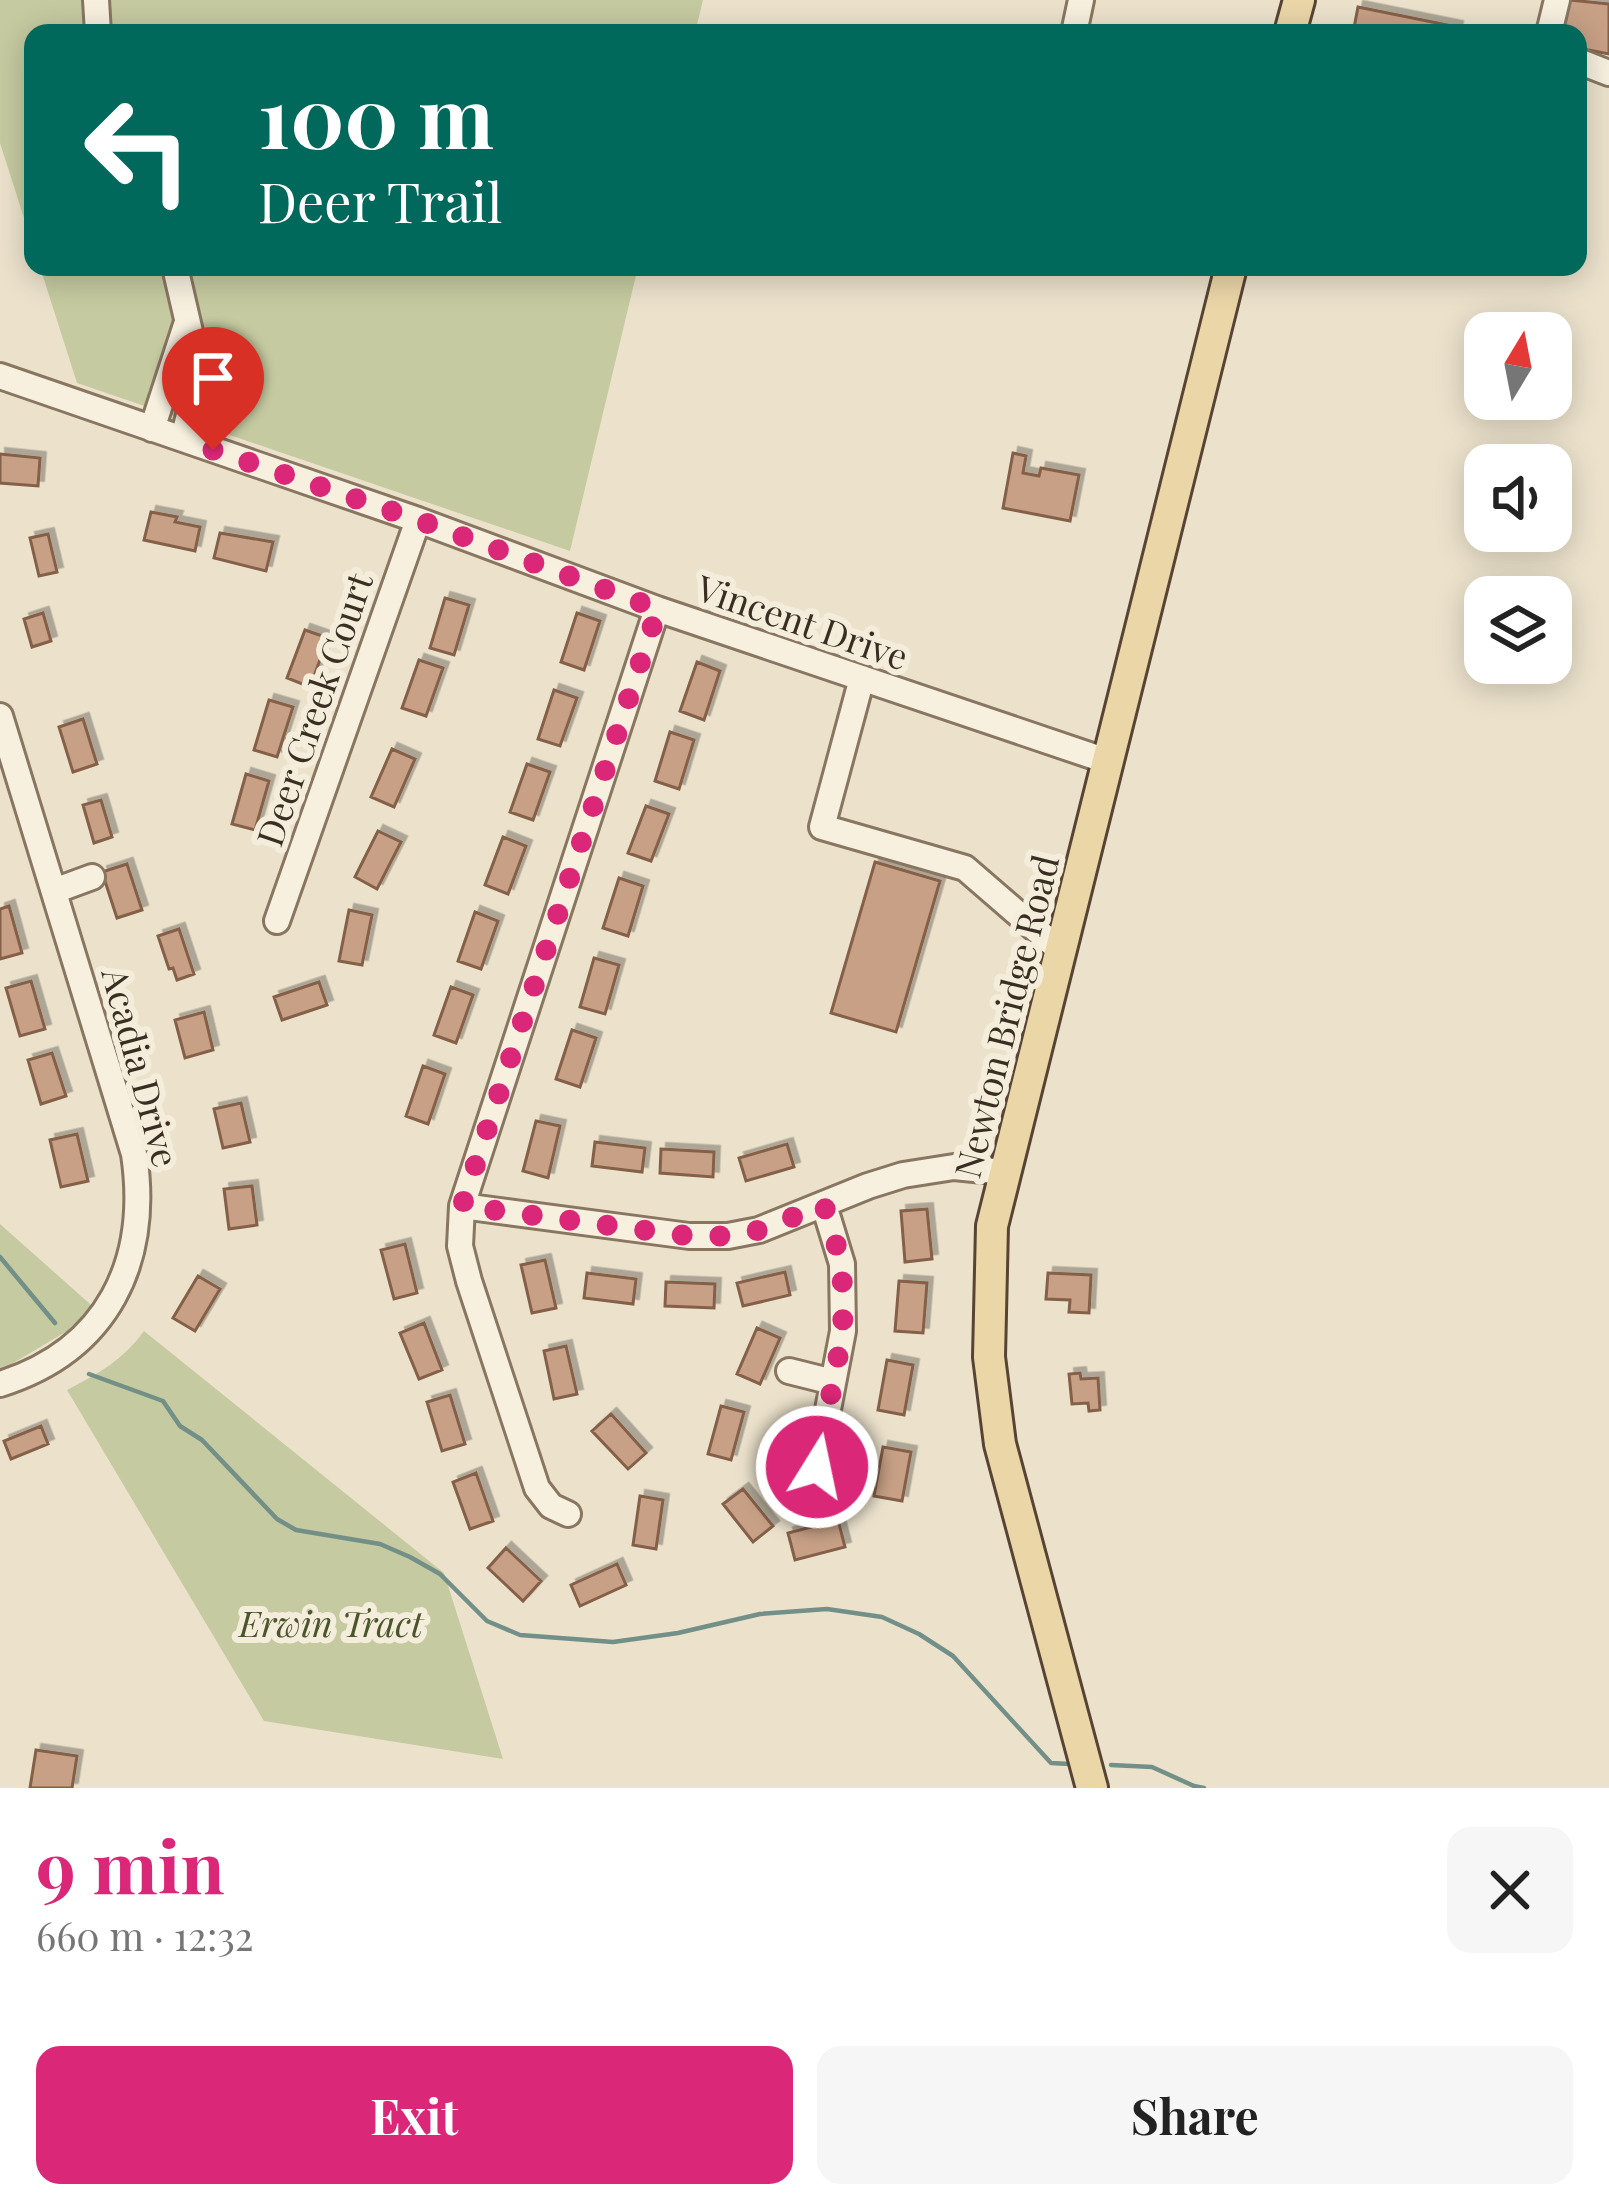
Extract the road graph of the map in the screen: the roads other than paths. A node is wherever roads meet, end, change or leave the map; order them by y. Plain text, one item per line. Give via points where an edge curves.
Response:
1 (178, 276) edge
2 (1229, 276) edge
3 (187, 310) junction
4 (0, 376) edge
5 (152, 429) junction
6 (183, 439) junction
7 (418, 520) junction
8 (658, 609) junction
9 (862, 678) junction
10 (0, 716) edge
11 (1109, 762) junction
12 (92, 877) dead end
13 (54, 891) junction
14 (277, 921) dead end
15 (1061, 952) junction
16 (1004, 1172) junction
17 (824, 1205) junction
18 (462, 1206) junction
19 (789, 1370) dead end
20 (833, 1382) junction
21 (0, 1384) edge
22 (817, 1467) dead end
23 (568, 1514) dead end
24 (1092, 1788) edge

1 - 3 street
2 - 11 main road, Newton Bridge Road
3 - 5 street
3 - 6 street via 197,375
4 - 5 street, Vincent Drive
5 - 6 street, Vincent Drive
6 - 7 street, Vincent Drive
7 - 8 street, Vincent Drive
7 - 14 street, Deer Creek Court
8 - 9 street, Vincent Drive
8 - 18 street
9 - 11 street, Vincent Drive
9 - 15 street via 822,827 965,868
10 - 13 street, Acadia Drive
11 - 15 main road, Newton Bridge Road
12 - 13 street
13 - 21 street, Acadia Drive via 134,1154 139,1204 125,1275 98,1321 64,1354
15 - 16 main road, Newton Bridge Road
16 - 17 street via 903,1174
16 - 24 main road, Newton Bridge Road via 989,1282 988,1357 1000,1444
17 - 18 street via 728,1236
17 - 20 street via 842,1264 843,1331
18 - 23 street via 469,1281 537,1488
19 - 20 street
20 - 22 street

